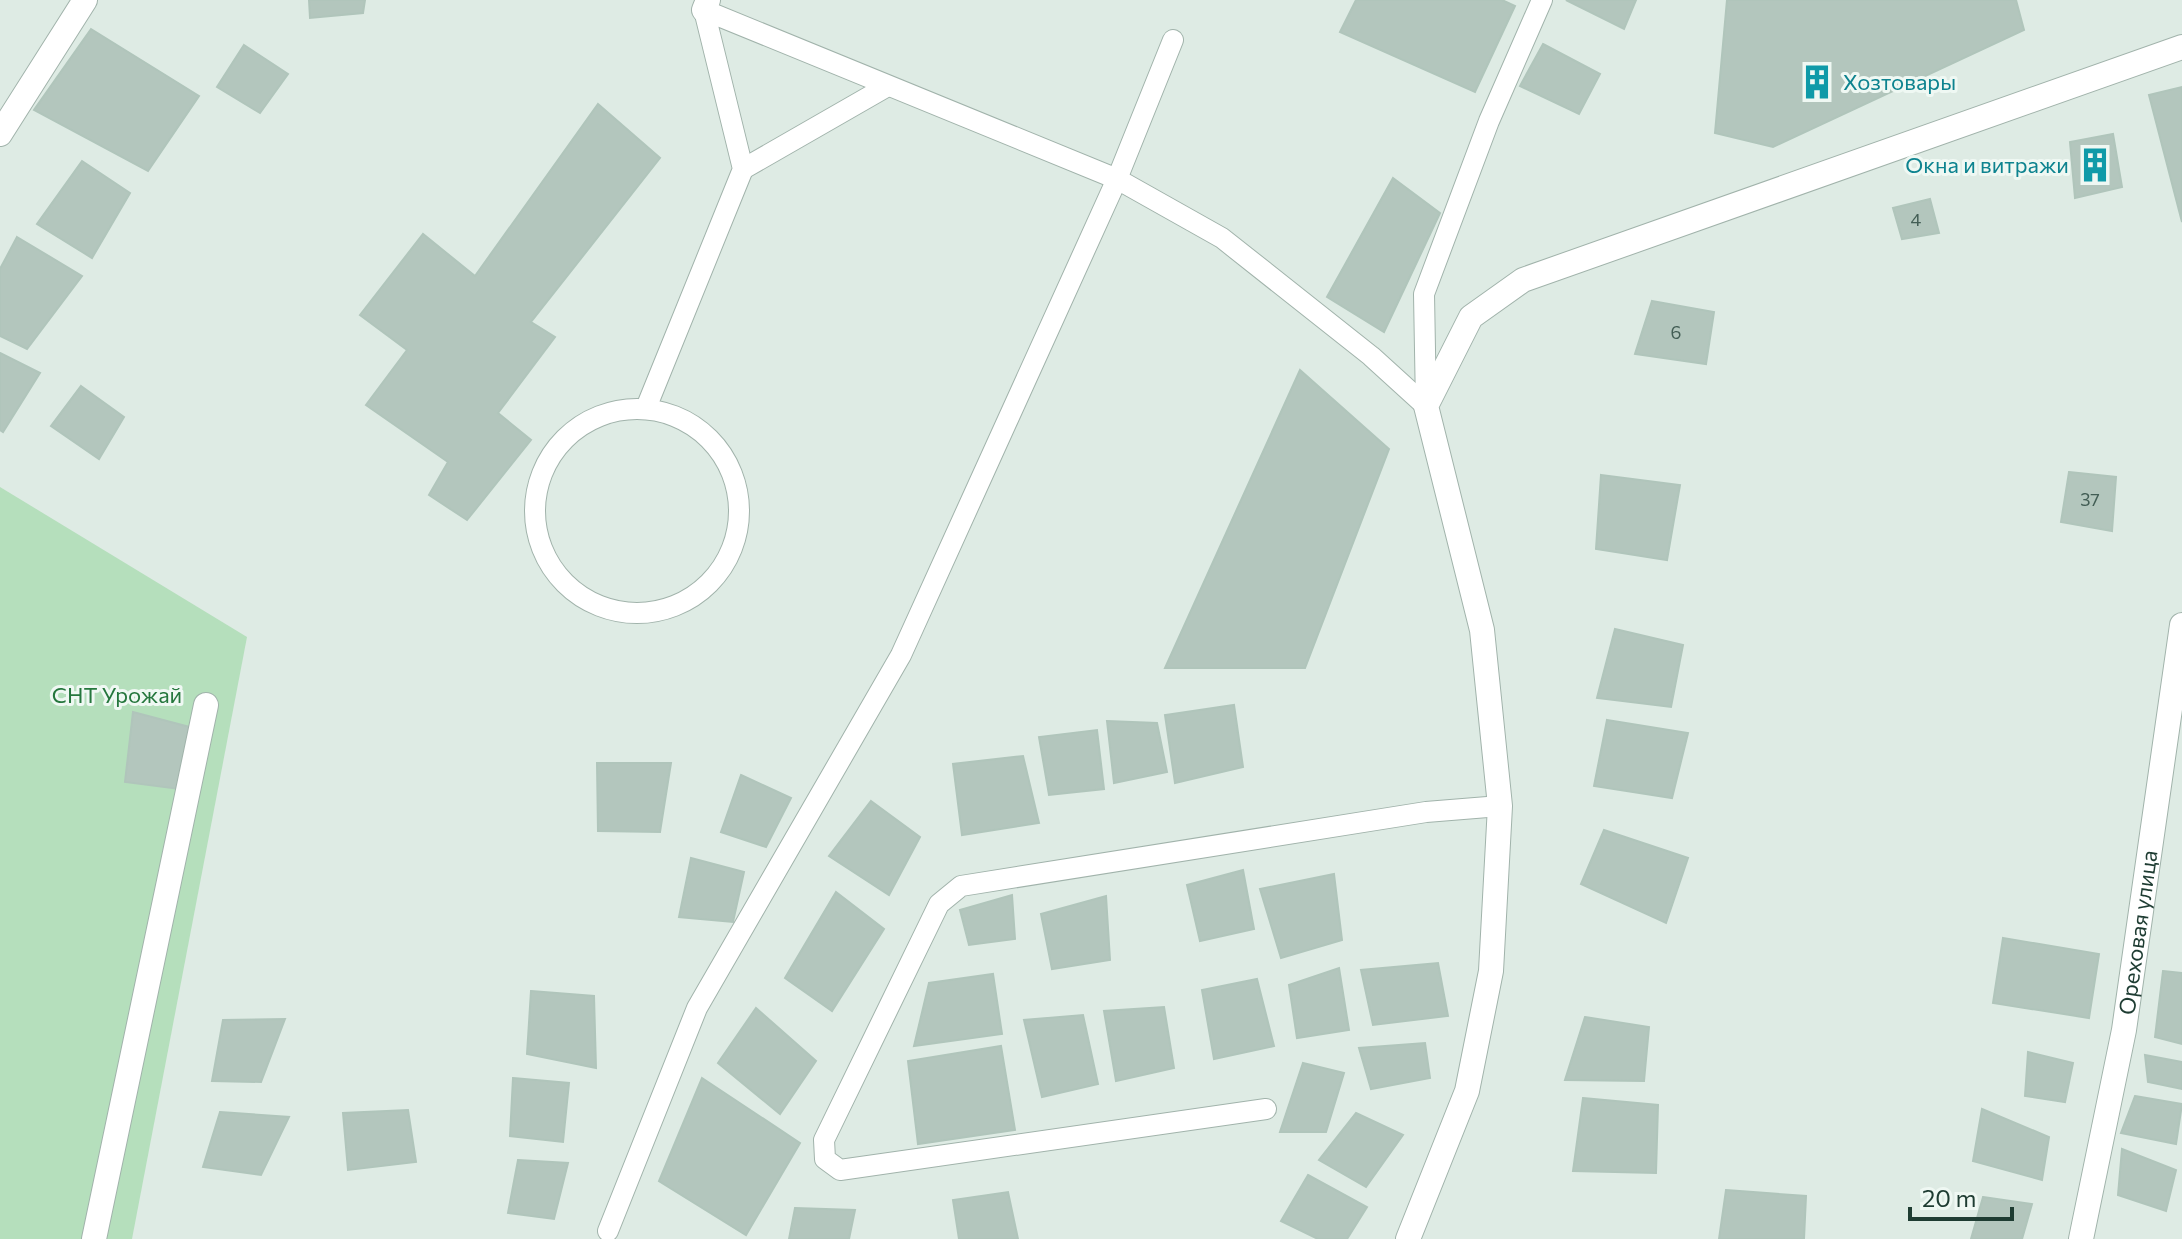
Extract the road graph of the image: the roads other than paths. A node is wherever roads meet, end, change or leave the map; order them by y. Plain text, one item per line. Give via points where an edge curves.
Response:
1 (85, 0) edge
2 (1542, 0) edge
3 (706, 5) edge
4 (1173, 40) dead end
5 (2182, 47) edge
6 (886, 87) junction
7 (0, 134) edge
8 (743, 169) junction
9 (1117, 179) junction
10 (1426, 406) junction
11 (646, 408) junction
12 (2182, 625) edge
13 (206, 705) dead end
14 (1500, 806) junction
15 (1266, 1109) dead end
16 (608, 1231) dead end
17 (94, 1239) edge
18 (1408, 1239) edge
19 (2081, 1239) edge

1 - 7 street
2 - 10 lane via 1489,121 1424,294
3 - 6 lane
3 - 8 lane
4 - 9 lane
5 - 10 street via 1523,280 1471,317
6 - 8 lane
6 - 9 lane
8 - 11 lane
9 - 10 lane via 1222,238
9 - 16 lane via 901,655 697,1008
10 - 14 street via 1482,630
11 - 11 lane via 603,414 566,436 542,471 533,514 543,555 569,590 606,610 650,614 690,600 722,570 738,530 738,487 720,448 687,420
12 - 19 street, Ореховая улица via 2124,1030
13 - 17 street
14 - 15 lane via 1426,812 961,886 939,904 824,1140 825,1159 840,1170
14 - 18 street via 1491,971 1467,1091

